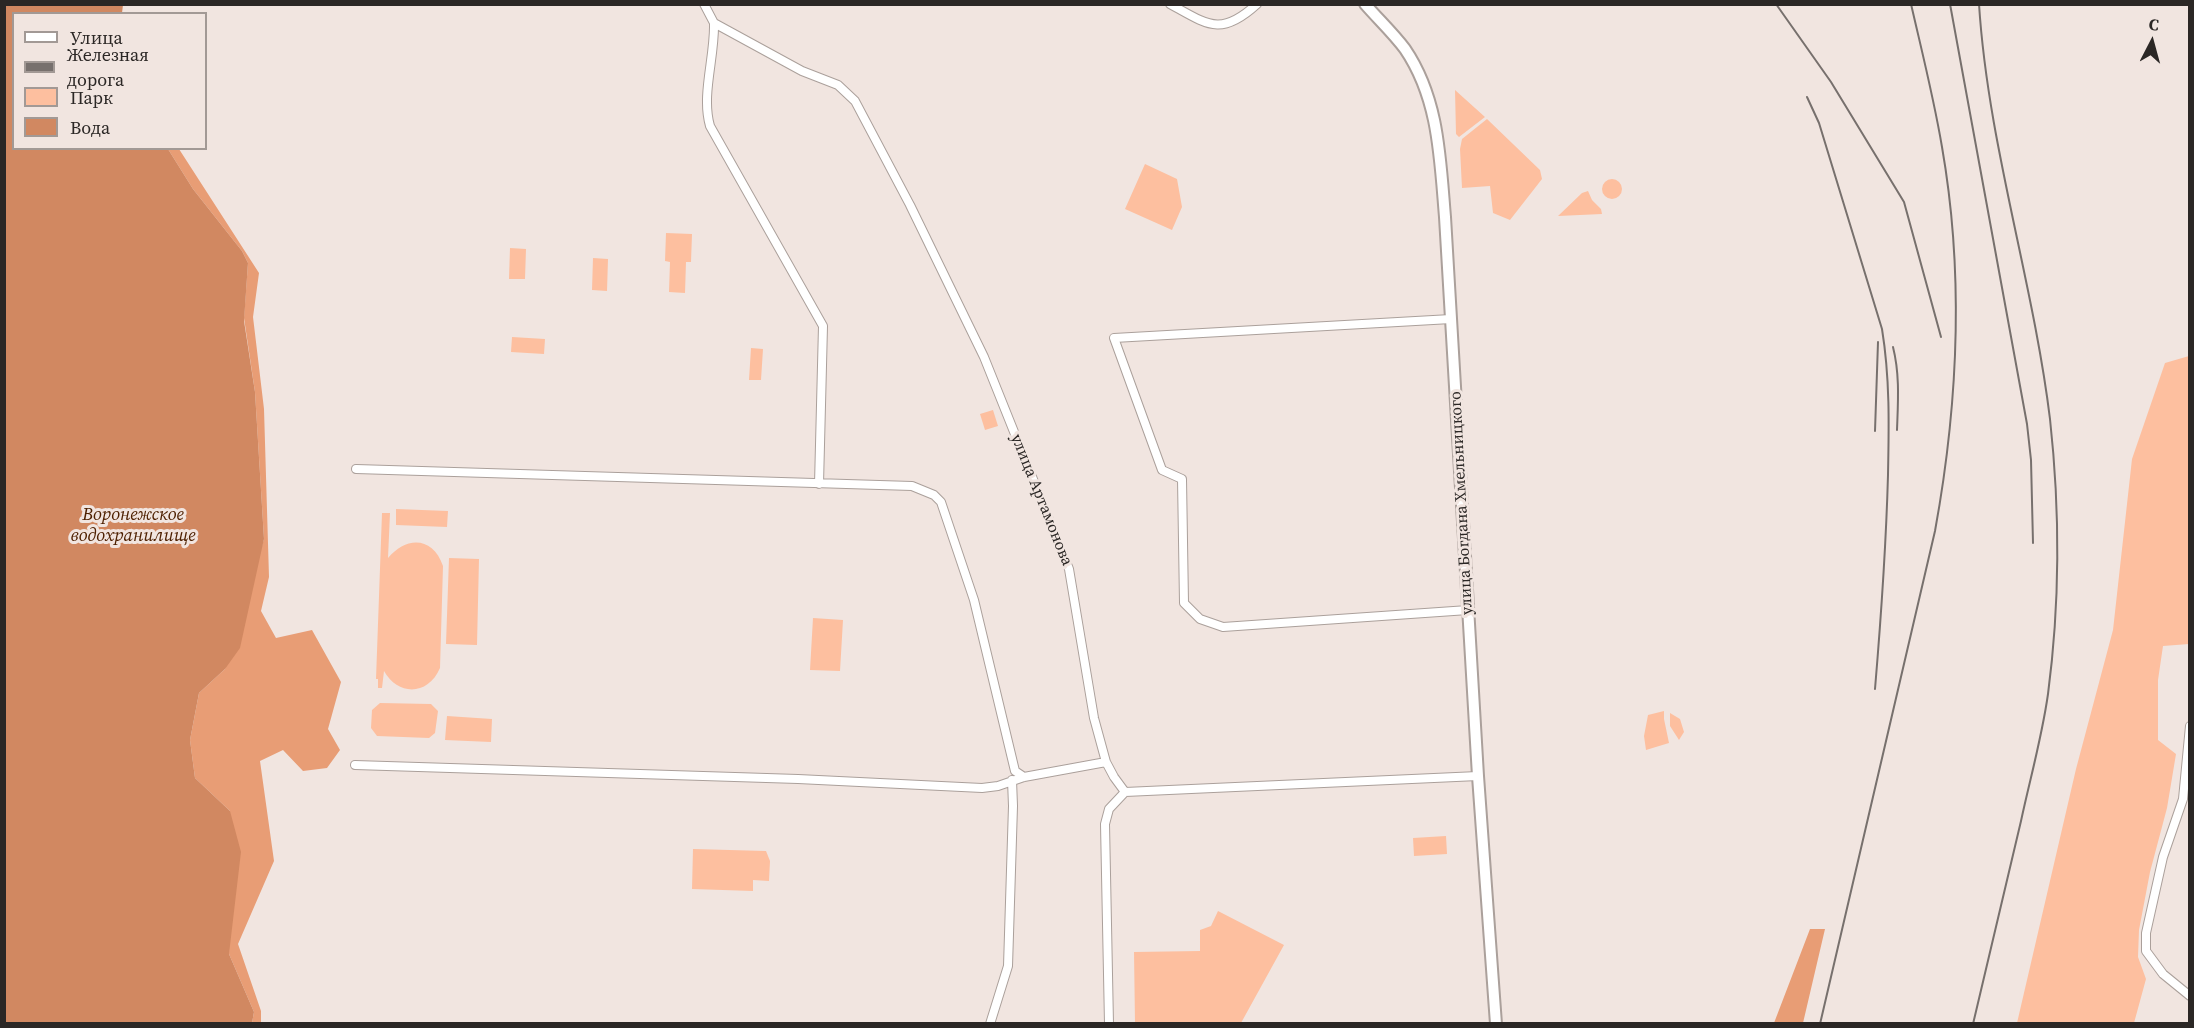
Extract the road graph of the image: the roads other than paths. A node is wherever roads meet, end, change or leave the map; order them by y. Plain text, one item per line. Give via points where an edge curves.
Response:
1 (704, 4) edge
2 (1170, 4) edge
3 (1257, 4) edge
4 (1365, 4) edge
5 (714, 23) junction
6 (1451, 319) junction
7 (356, 469) dead end
8 (819, 484) junction
9 (1468, 610) junction
10 (2190, 726) edge
11 (1106, 762) junction
12 (355, 765) dead end
13 (1478, 776) junction
14 (1024, 777) junction
15 (1012, 780) junction
16 (1125, 792) junction
17 (2190, 996) edge
18 (990, 1023) edge
19 (1110, 1023) edge
20 (1496, 1023) edge

1 - 5 street
2 - 3 street via 1200,21 1225,24 1240,19
4 - 6 main road, улица Богдана Хмельницкого via 1409,57 1432,108 1440,158
5 - 8 street via 707,108 710,126 823,326
5 - 11 street, улица Артамонова via 802,71 838,85 855,101 984,357 1069,569 1094,718
6 - 9 main road, улица Богдана Хмельницкого
6 - 9 street via 1114,338 1162,470 1182,479 1184,603 1200,619 1223,627
7 - 8 street
8 - 14 street via 912,486 941,502 974,600 1015,771
9 - 13 main road, улица Богдана Хмельницкого
10 - 17 street via 2183,799 2163,857 2146,933 2146,951 2163,974
11 - 14 street
11 - 16 street, улица Артамонова
12 - 15 street via 982,788
13 - 16 street
13 - 20 main road, улица Богдана Хмельницкого
14 - 15 street
15 - 18 street via 1008,966
16 - 19 street via 1109,809 1105,824

